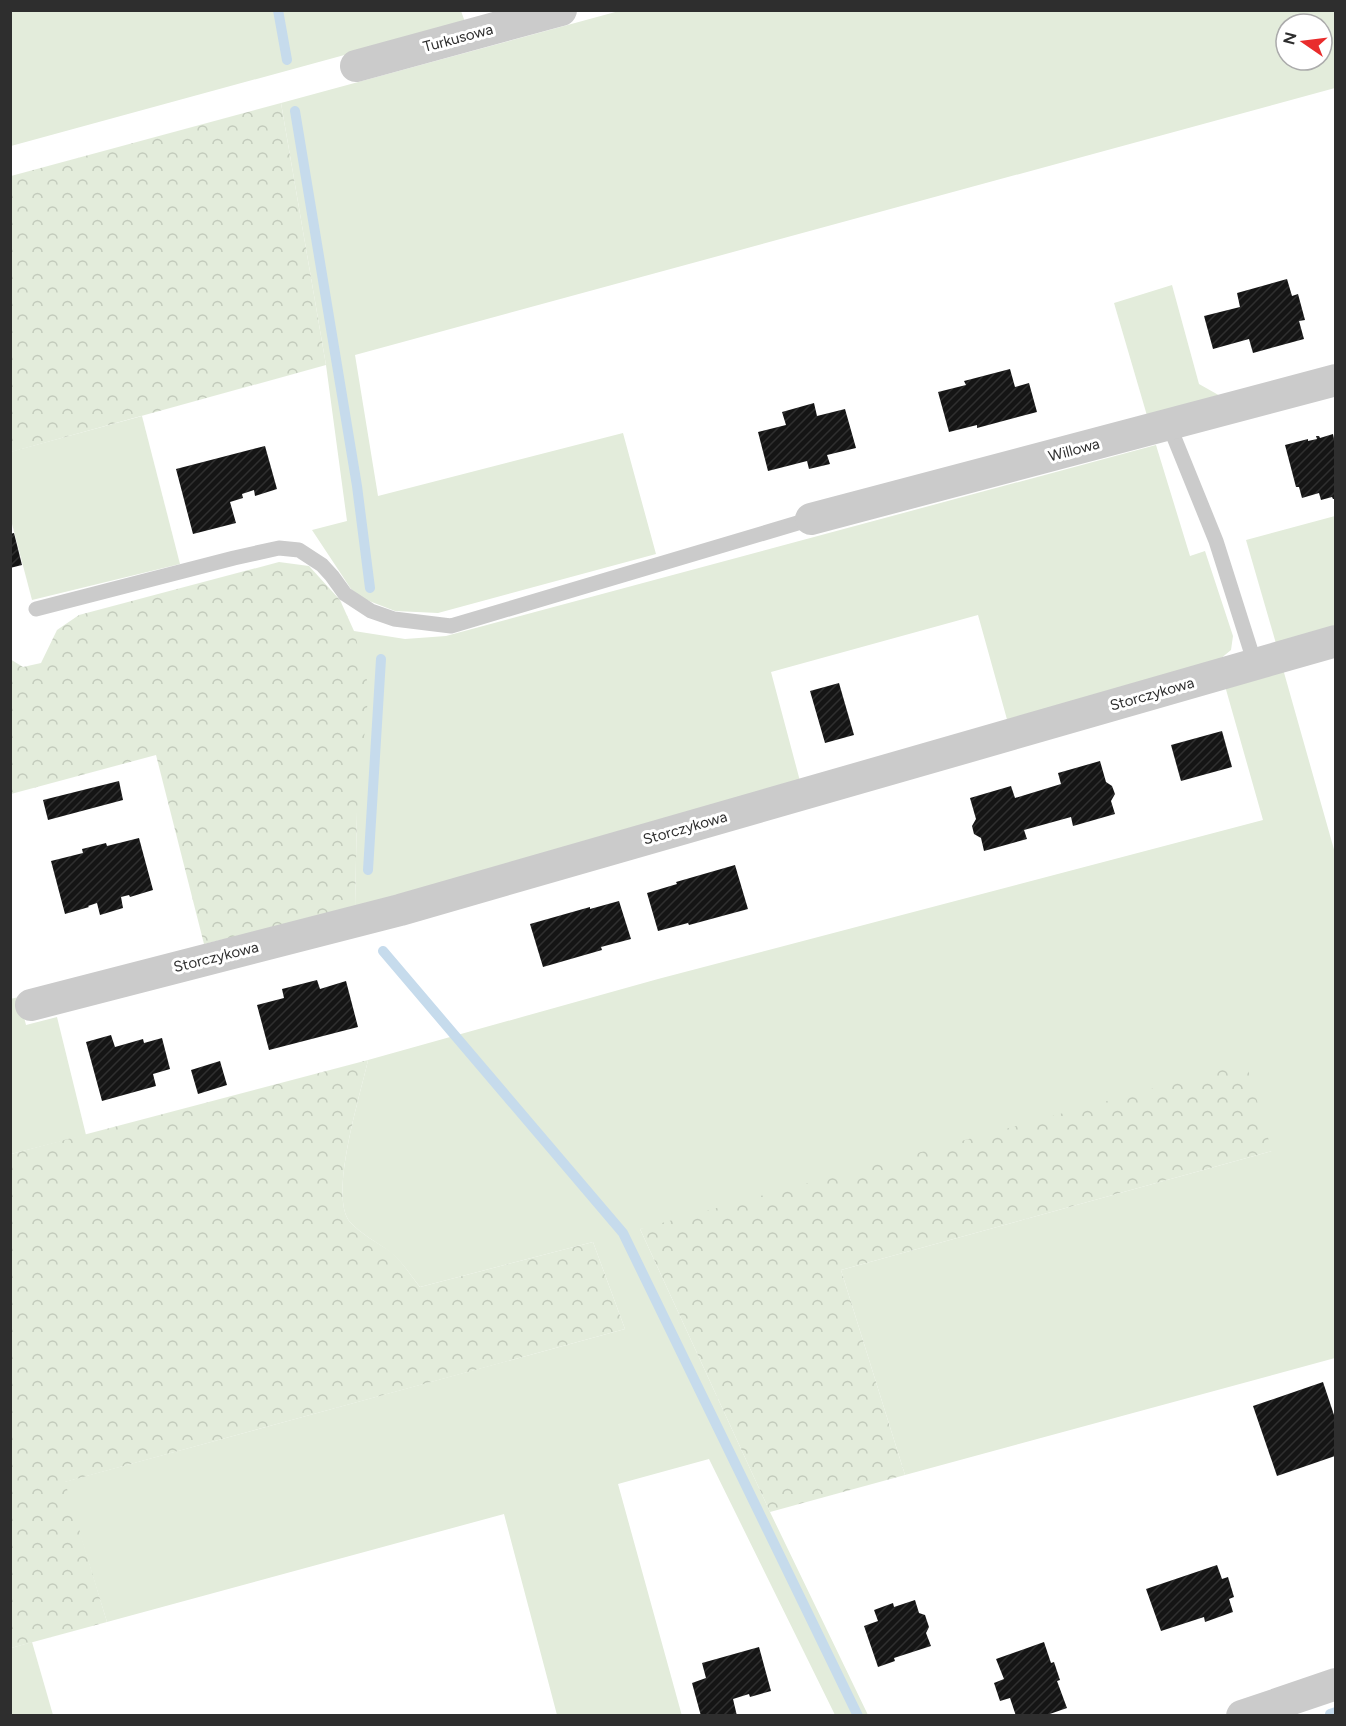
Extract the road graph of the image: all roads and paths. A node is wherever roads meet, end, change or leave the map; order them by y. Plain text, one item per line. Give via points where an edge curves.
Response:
1 (561, 10) edge
2 (356, 66) dead end
3 (1335, 380) edge
4 (1169, 425) junction
5 (812, 519) joint
6 (36, 609) dead end
7 (1335, 641) edge
8 (1255, 664) junction
9 (31, 1005) dead end
10 (1335, 1684) edge
11 (1242, 1716) edge

1 - 2 street, Turkusowa
3 - 4 street, Willowa
4 - 5 street, Willowa
4 - 8 lane via 1216,541
5 - 6 lane via 451,626 394,620 371,611 345,594 322,565 298,550 279,548
7 - 8 street, Storczykowa
8 - 9 street, Storczykowa via 400,910
10 - 11 street

